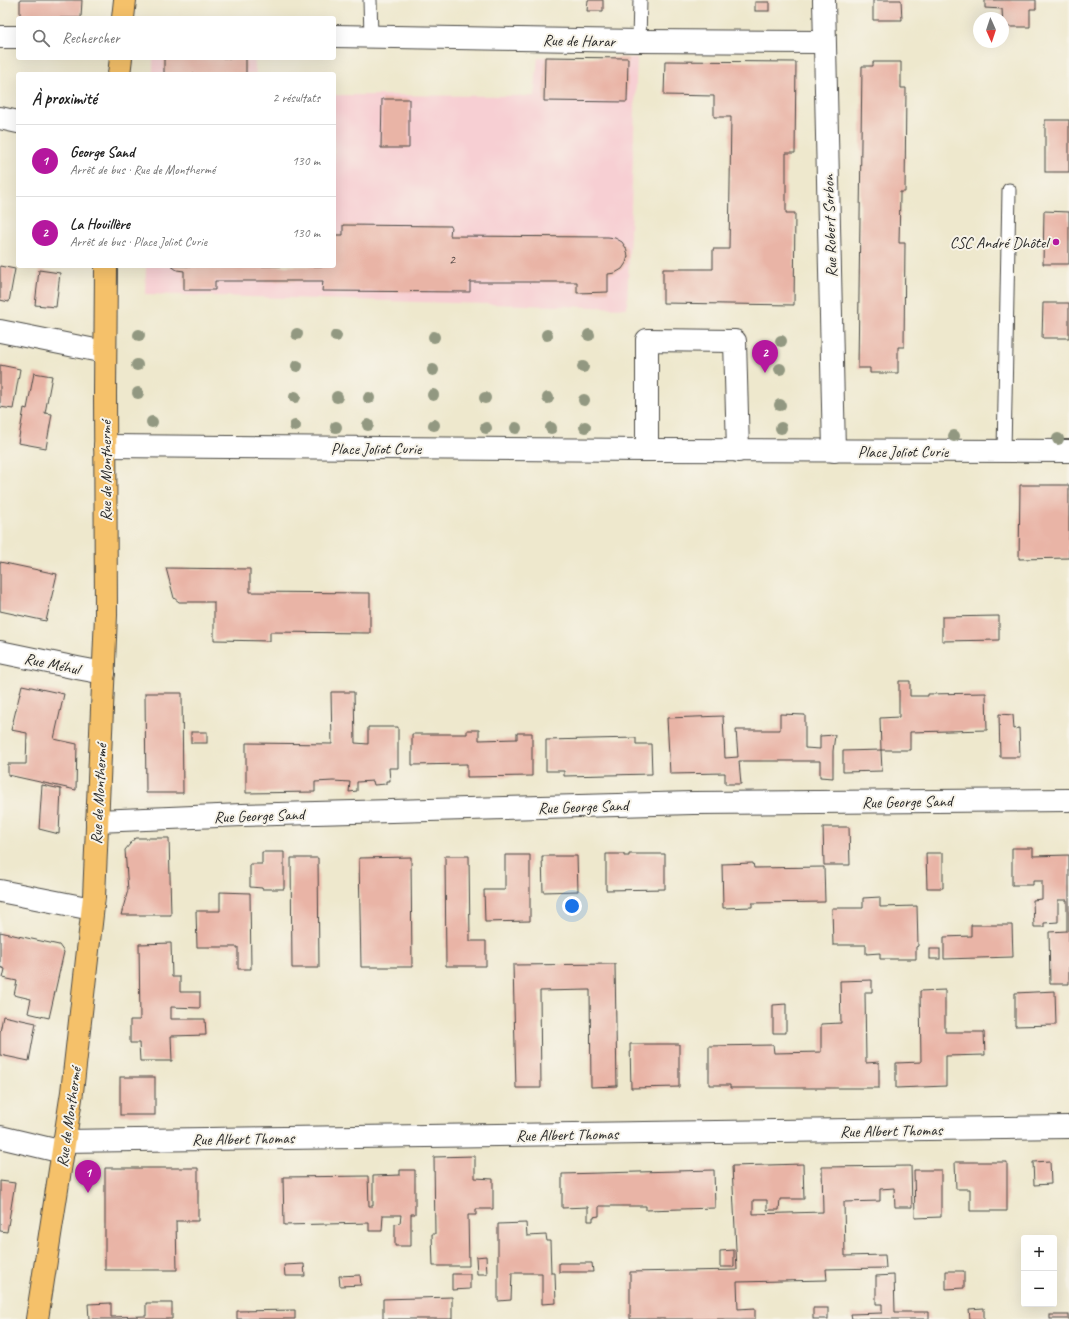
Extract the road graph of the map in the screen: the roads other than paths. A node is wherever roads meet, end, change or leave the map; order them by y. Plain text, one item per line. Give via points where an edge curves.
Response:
1 (125, 0) edge
2 (370, 0) edge
3 (640, 0) edge
4 (824, 0) edge
5 (123, 16) edge
6 (336, 36) edge
7 (371, 36) junction
8 (0, 37) edge
9 (16, 37) edge
10 (639, 41) junction
11 (824, 42) junction
12 (121, 60) edge
13 (119, 72) edge
14 (0, 118) edge
15 (16, 122) edge
16 (1009, 190) dead end
17 (106, 268) edge
18 (0, 331) edge
19 (105, 352) junction
20 (105, 446) junction
21 (648, 450) junction
22 (738, 451) junction
23 (834, 451) junction
24 (1004, 452) junction
25 (1069, 452) edge
26 (0, 652) edge
27 (104, 672) junction
28 (1069, 800) edge
29 (97, 821) junction
30 (0, 891) edge
31 (92, 909) junction
32 (1069, 1127) edge
33 (0, 1137) edge
34 (64, 1146) junction
35 (37, 1319) edge

1 - 5 main road
2 - 7 lane
3 - 10 lane
4 - 11 street, Rue Robert Sorbon
6 - 7 street, Rue de Harar
7 - 10 street, Rue de Harar
8 - 9 street
10 - 11 street, Rue de Harar
11 - 23 street, Rue Robert Sorbon
12 - 13 main road
14 - 15 street
16 - 24 lane
17 - 19 main road, Rue de Monthermé
18 - 19 street
19 - 20 main road, Rue de Monthermé
20 - 21 street, Place Joliot Curie
20 - 27 main road, Rue de Monthermé
21 - 22 street, Place Joliot Curie
21 - 22 street via 647,340 735,341
22 - 23 street, Place Joliot Curie
23 - 24 street, Place Joliot Curie
24 - 25 street, Place Joliot Curie
26 - 27 street, Rue Méhul
27 - 29 main road, Rue de Monthermé
28 - 29 street, Rue George Sand via 693,803
29 - 31 main road, Rue de Monthermé
30 - 31 street
31 - 34 main road, Rue de Monthermé
32 - 34 street, Rue Albert Thomas
33 - 34 street, Rue Albert Thomas
34 - 35 main road, Rue de Monthermé

